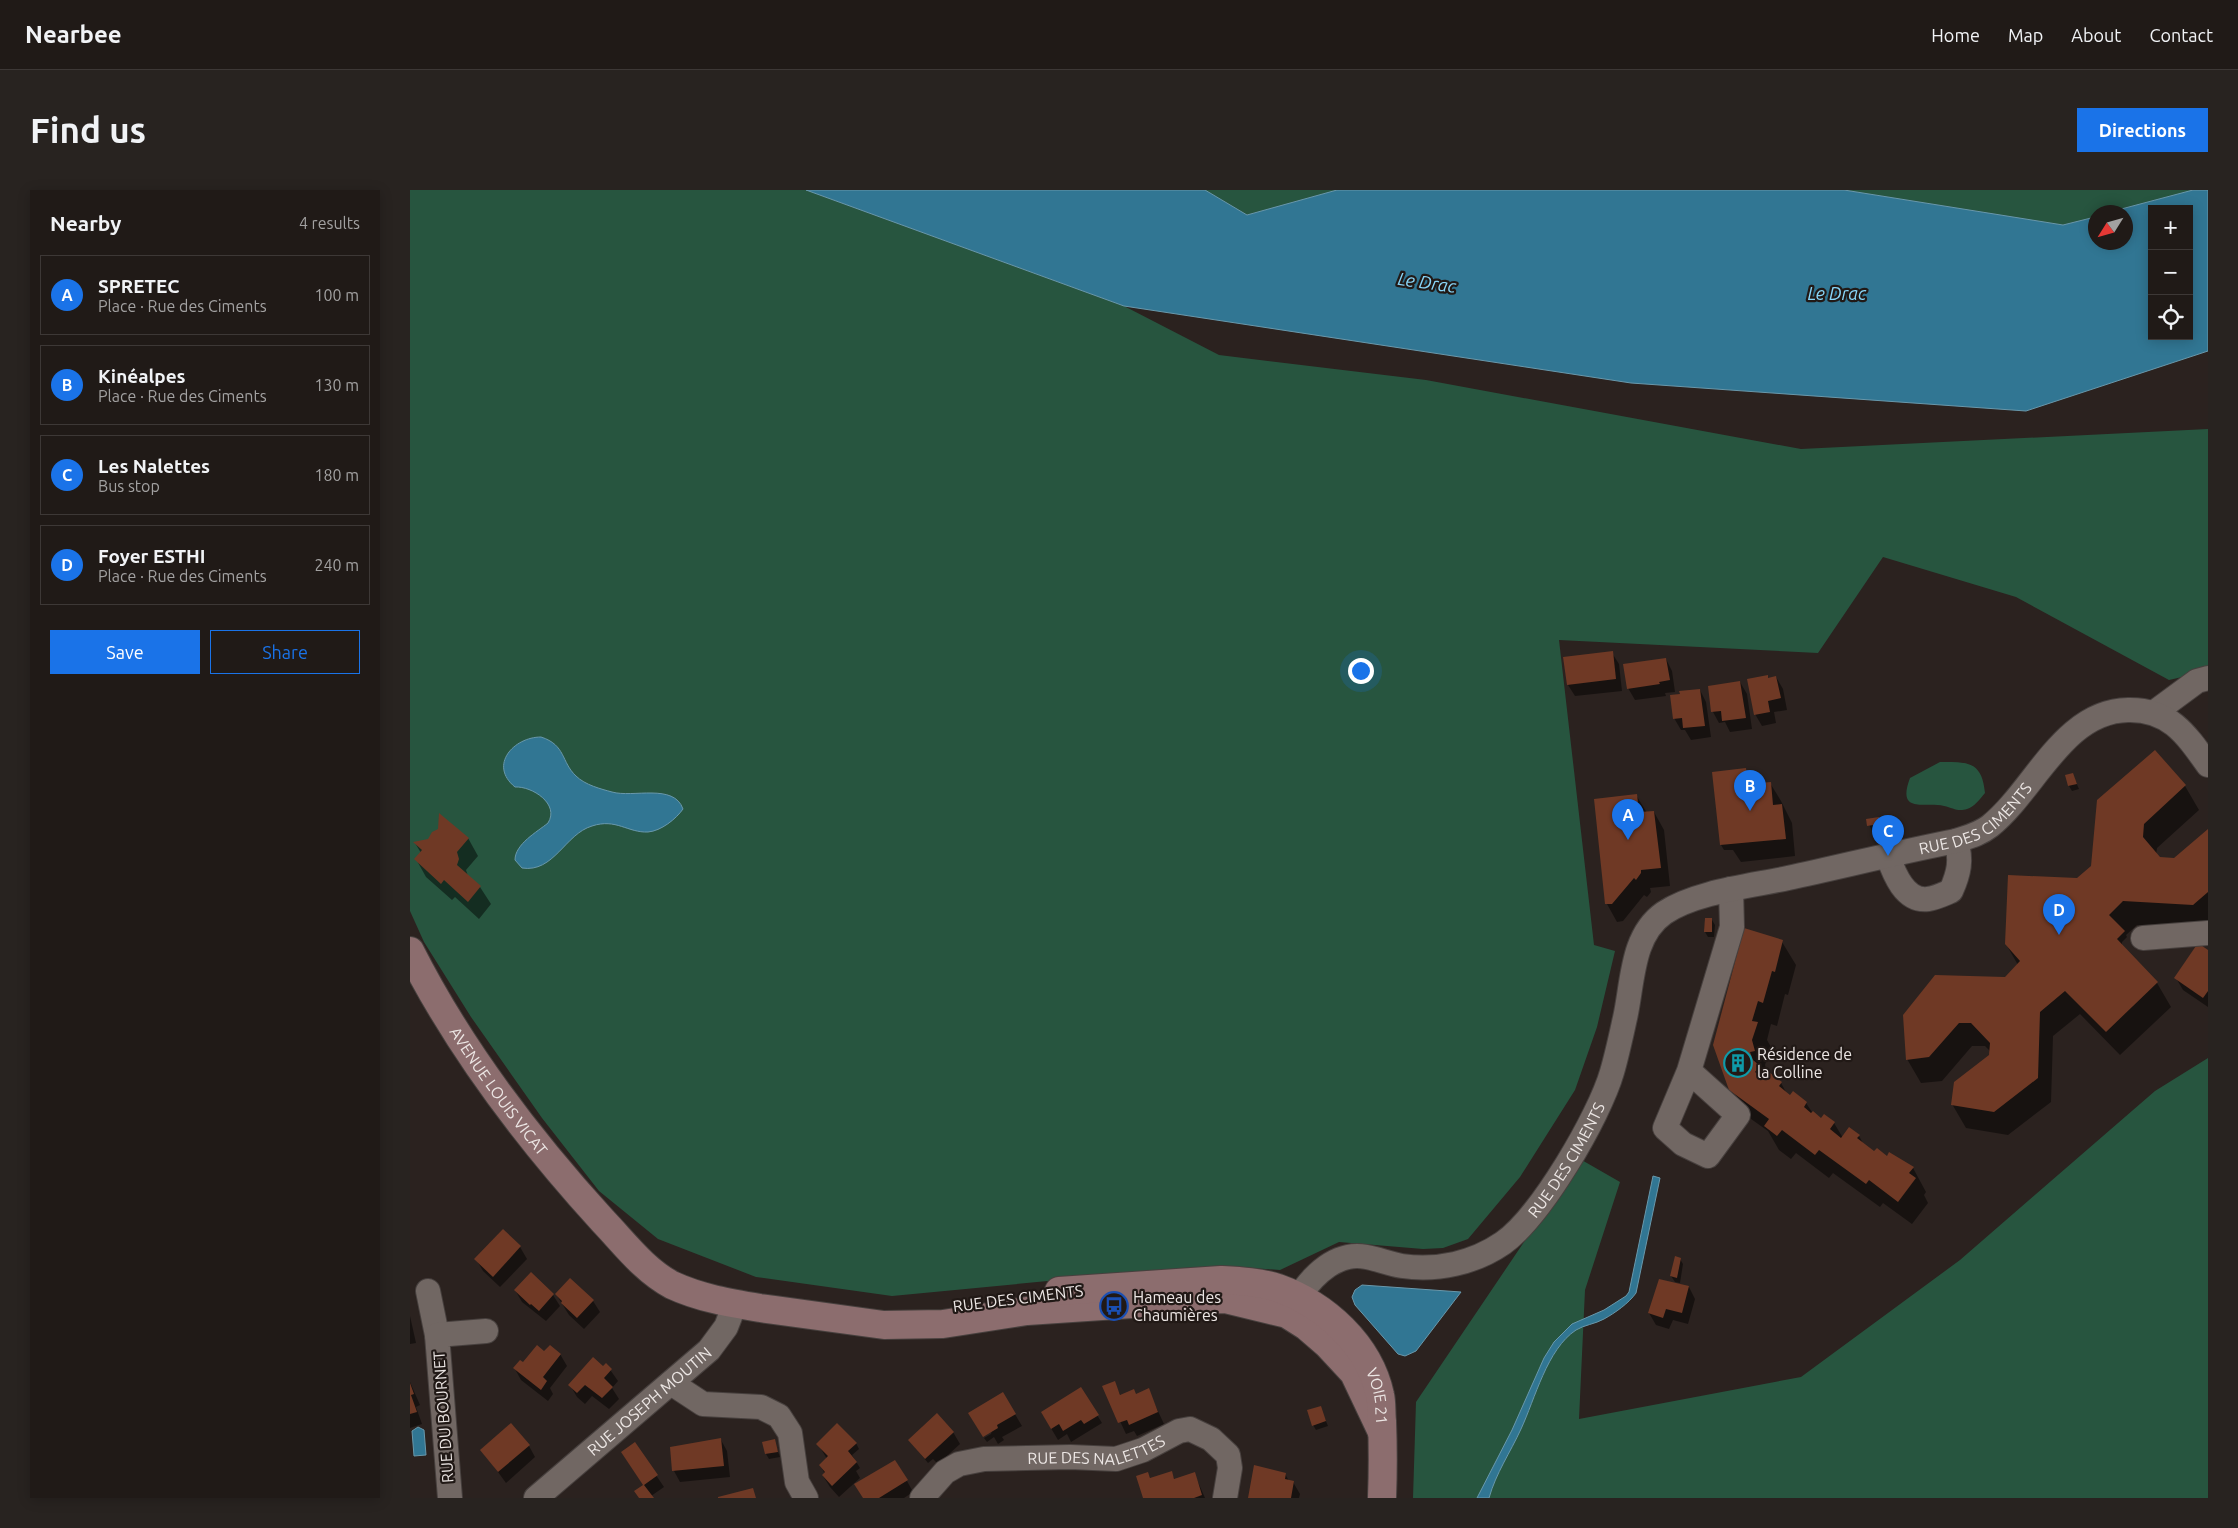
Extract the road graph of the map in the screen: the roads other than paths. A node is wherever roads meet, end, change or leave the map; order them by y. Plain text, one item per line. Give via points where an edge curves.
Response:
1 (2208, 678) edge
2 (2156, 712) junction
3 (2208, 764) edge
4 (1956, 841) junction
5 (1888, 856) junction
6 (1731, 890) junction
7 (2208, 933) edge
8 (2143, 938) dead end
9 (410, 951) edge
10 (1689, 1071) dead end
11 (428, 1291) dead end
12 (736, 1296) junction
13 (1292, 1305) junction
14 (486, 1331) dead end
15 (437, 1335) junction
16 (671, 1383) junction
17 (450, 1498) edge
18 (536, 1498) edge
19 (806, 1498) edge
20 (922, 1498) edge
21 (1225, 1498) edge
22 (1382, 1498) edge

1 - 2 street via 2197,680
2 - 3 street via 2189,738
2 - 4 street, RUE DES CIMENTS via 2115,710 2092,719 2067,738 1991,825
4 - 5 street, RUE DES CIMENTS
4 - 5 street via 1960,853 1957,878 1951,891 1930,899 1918,899 1905,891
5 - 6 street, RUE DES CIMENTS
6 - 10 street via 1732,927
6 - 13 street, RUE DES CIMENTS via 1679,904 1649,927 1640,944 1611,1075 1590,1123 1545,1196 1504,1242 1464,1263 1443,1267 1401,1266 1365,1256 1347,1258 1320,1271
7 - 8 street
9 - 12 main road, AVENUE LOUIS VICAT via 476,1060 552,1162 603,1220 653,1256
11 - 15 street, RUE DU BOURNET
12 - 13 main road, RUE DES CIMENTS via 884,1325 905,1326 1027,1312 1192,1300 1225,1299
12 - 16 street, RUE JOSEPH MOUTIN via 726,1327 709,1350
13 - 22 main road, VOIE 21 via 1306,1326 1354,1373 1366,1396 1382,1432
14 - 15 street, RUE DU BOURNET
15 - 17 street, RUE DU BOURNET
16 - 18 street, RUE JOSEPH MOUTIN
16 - 19 street via 703,1404 761,1408 779,1416 790,1433 797,1482
20 - 21 street, RUE DES NALETTES via 945,1472 959,1464 984,1459 1116,1458 1190,1429 1211,1438 1228,1455 1230,1468

